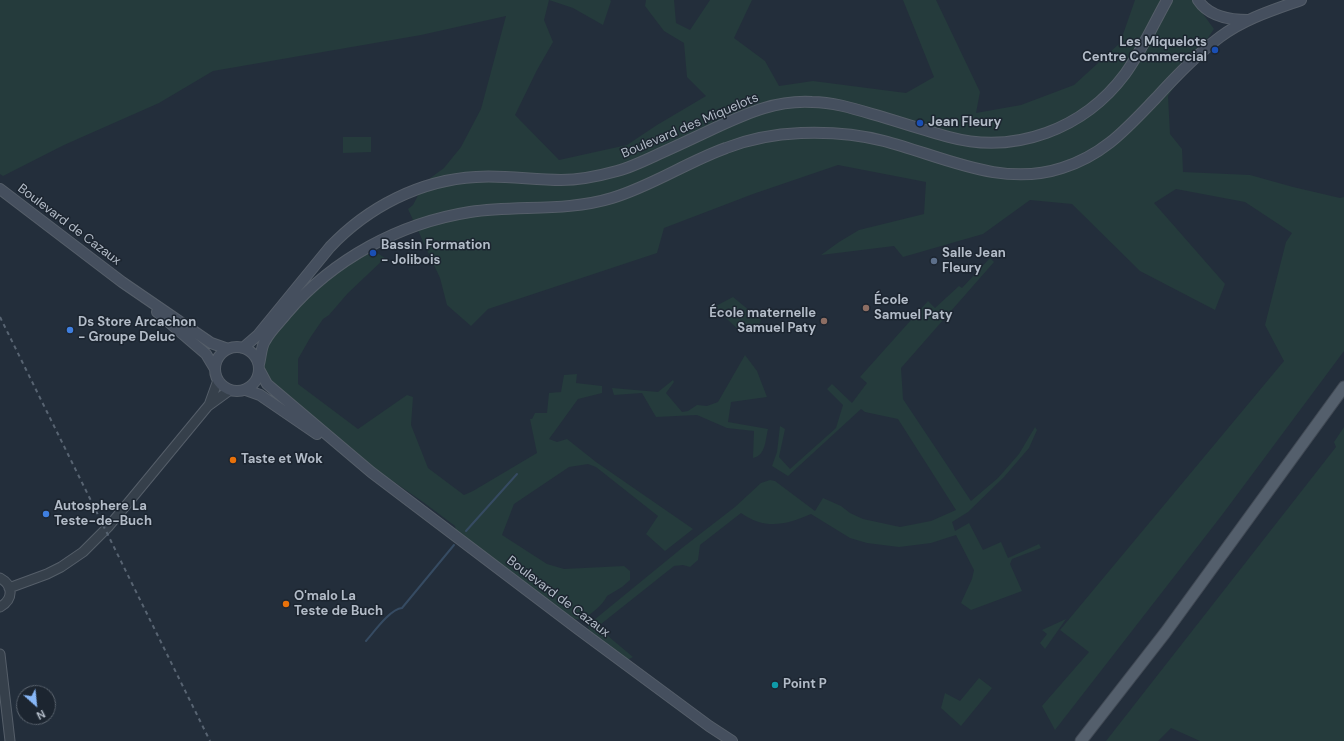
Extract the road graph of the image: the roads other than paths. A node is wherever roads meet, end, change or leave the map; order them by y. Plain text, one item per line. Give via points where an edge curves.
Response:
1 (1167, 0) edge
2 (1198, 0) edge
3 (1301, 0) edge
4 (1248, 20) junction
5 (0, 189) edge
6 (122, 282) junction
7 (242, 348) junction
8 (228, 349) junction
9 (259, 367) junction
10 (215, 369) junction
11 (218, 380) junction
12 (1344, 387) edge
13 (230, 390) junction
14 (246, 390) junction
15 (208, 406) junction
16 (371, 472) junction
17 (0, 578) edge
18 (9, 588) junction
19 (0, 607) edge
20 (0, 654) edge
21 (10, 741) edge
22 (732, 741) edge
23 (1081, 741) edge

1 - 7 main road, Boulevard des Miquelots via 1133,62 1112,90 1086,113 1060,128 1026,140 973,142 950,138 831,104 778,104 738,117 634,166 604,174 561,180 476,177 444,181 420,188 374,210 340,236 258,335
2 - 4 main road via 1218,16
3 - 4 main road
4 - 9 main road via 1208,46 1126,130 1103,149 1062,168 1006,175 939,159 865,136 799,133 768,136 727,147 642,188 610,199 565,207 473,212 433,221 395,234 338,266 297,302 264,342
5 - 6 main road, Boulevard de Cazaux
6 - 8 main road, Boulevard de Cazaux via 211,343
6 - 10 main road, Boulevard de Cazaux via 206,354
7 - 8 main road
7 - 9 main road via 253,354
8 - 10 main road via 220,356
9 - 14 main road via 255,382
9 - 16 main road, Boulevard de Cazaux via 267,384
10 - 11 main road
11 - 13 main road
11 - 15 street
12 - 23 main road via 1169,627
13 - 14 main road
13 - 15 street
14 - 16 main road, Boulevard de Cazaux via 260,395
15 - 18 street via 109,526 83,552 48,574
16 - 22 main road, Boulevard de Cazaux via 610,653
17 - 18 street via 6,581
18 - 19 street via 8,599
20 - 21 street

